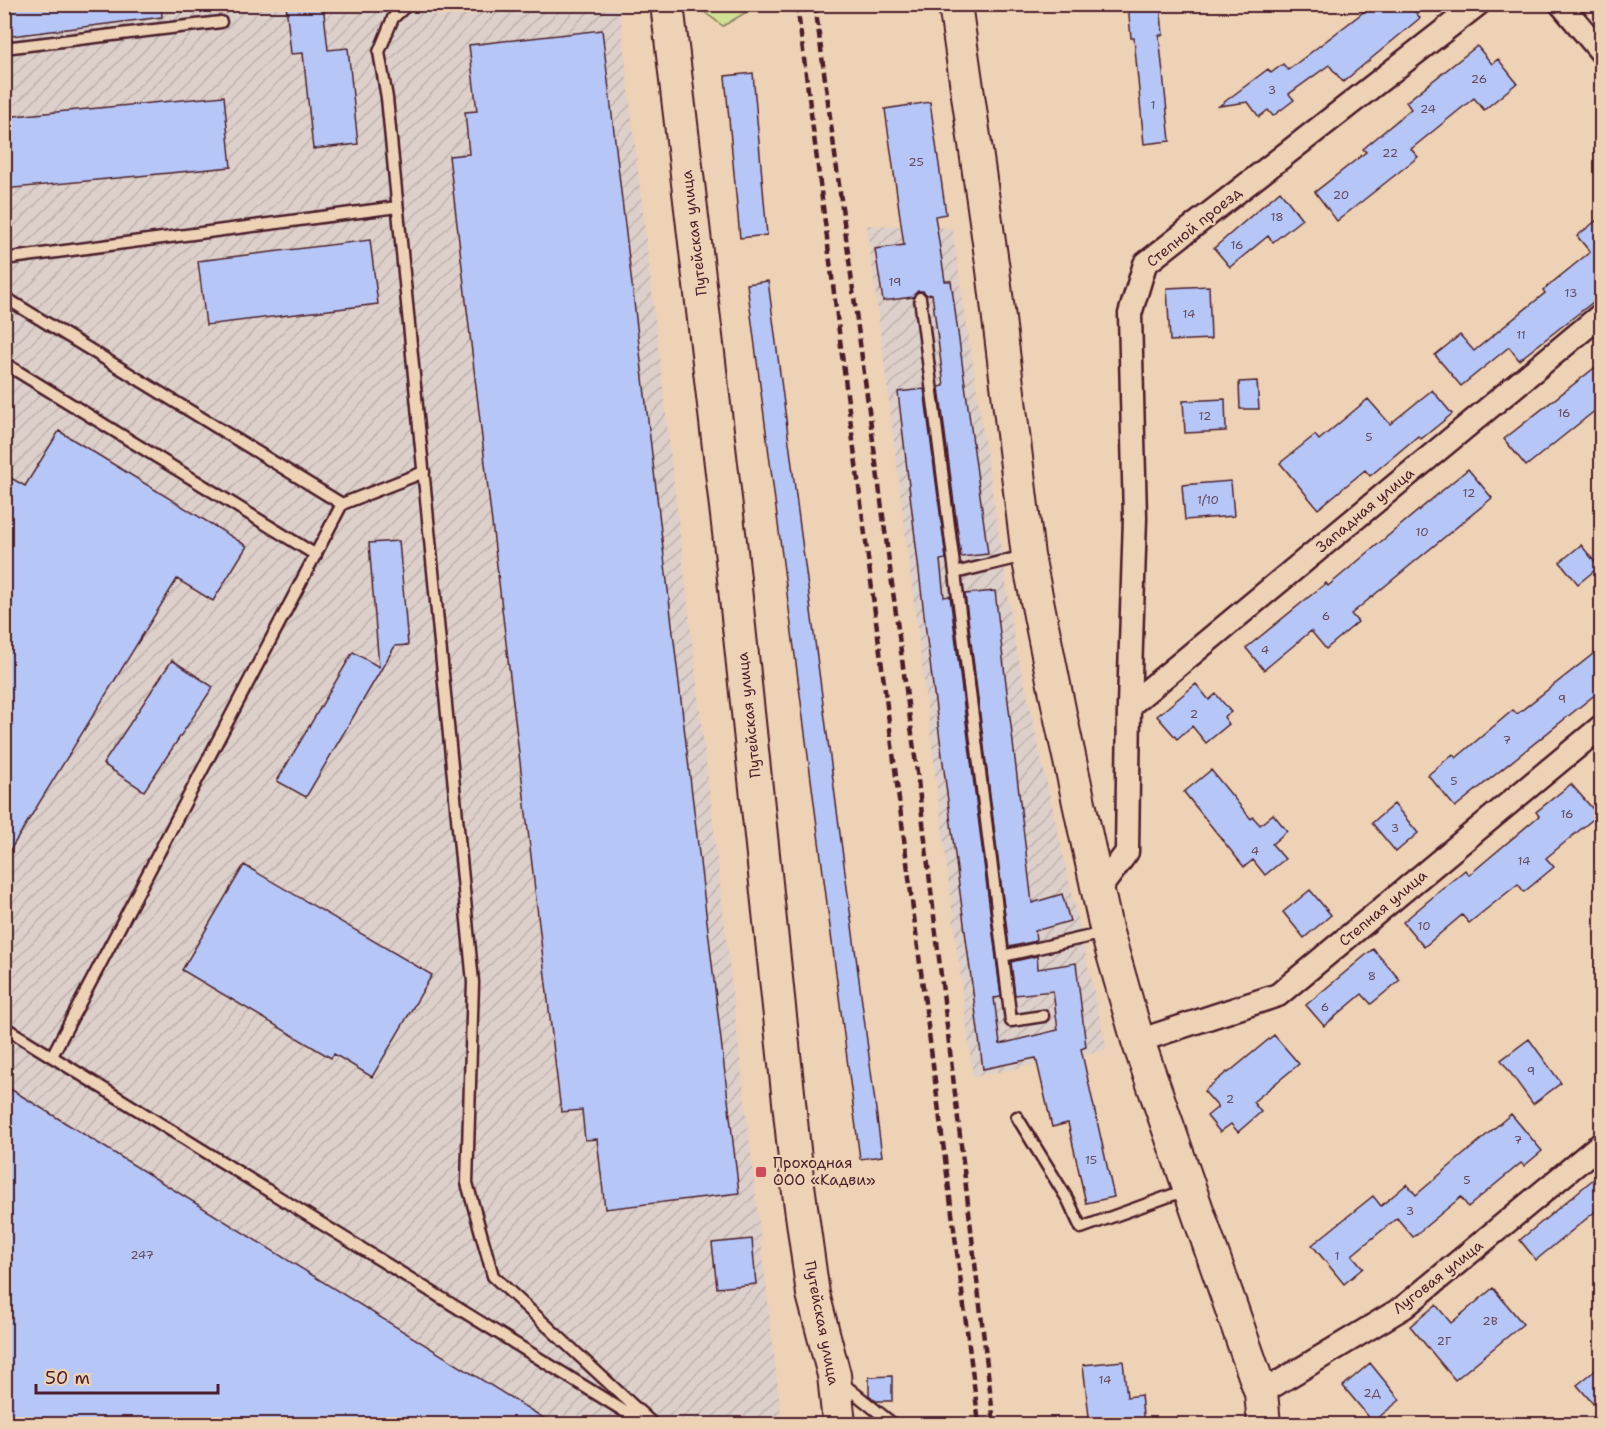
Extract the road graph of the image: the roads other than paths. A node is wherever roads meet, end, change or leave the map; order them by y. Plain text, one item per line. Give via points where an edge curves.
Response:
1 (408, 4) edge
2 (667, 4) edge
3 (955, 4) edge
4 (1478, 4) edge
5 (1562, 4) edge
6 (221, 22) dead end
7 (4, 48) edge
8 (1602, 54) edge
9 (397, 207) junction
10 (4, 259) edge
11 (4, 297) edge
12 (920, 298) dead end
13 (1602, 314) edge
14 (4, 363) edge
15 (424, 472) junction
16 (342, 504) junction
17 (316, 555) junction
18 (1028, 556) junction
19 (955, 573) junction
20 (1129, 706) junction
21 (1602, 726) edge
22 (1098, 891) junction
23 (1107, 933) junction
24 (1003, 956) junction
25 (1044, 1016) dead end
26 (4, 1027) edge
27 (1138, 1041) junction
28 (52, 1056) junction
29 (1017, 1117) dead end
30 (1602, 1143) edge
31 (1189, 1189) junction
32 (834, 1376) junction
33 (1262, 1393) junction
34 (879, 1419) edge
35 (645, 1425) edge
36 (654, 1425) edge
37 (839, 1425) edge
38 (893, 1425) edge
39 (1264, 1425) edge

1 - 9 lane via 393,18 379,52
2 - 32 main road, Путейская улица via 730,541 797,1178 813,1294
3 - 18 main road
4 - 20 street, Степной проезд via 1144,264 1130,314 1136,518
5 - 8 street
6 - 7 lane
9 - 10 lane
9 - 15 lane
11 - 16 lane
12 - 19 lane
13 - 20 street, Западная улица
14 - 17 lane
15 - 16 lane
15 - 36 lane via 473,982 467,1184 493,1276
16 - 17 lane
17 - 28 lane
18 - 19 lane
18 - 22 main road
19 - 24 lane
20 - 22 street, Степной проезд via 1127,852
21 - 27 street, Степная улица via 1278,995
22 - 23 main road
23 - 24 lane
23 - 27 main road
24 - 25 lane via 1011,1021
26 - 28 lane
27 - 31 main road
28 - 35 lane
29 - 31 lane via 1081,1228
30 - 33 street, Луговая улица via 1404,1307
31 - 33 main road
32 - 34 lane
32 - 37 main road, Путейская улица
33 - 39 main road
34 - 38 lane

